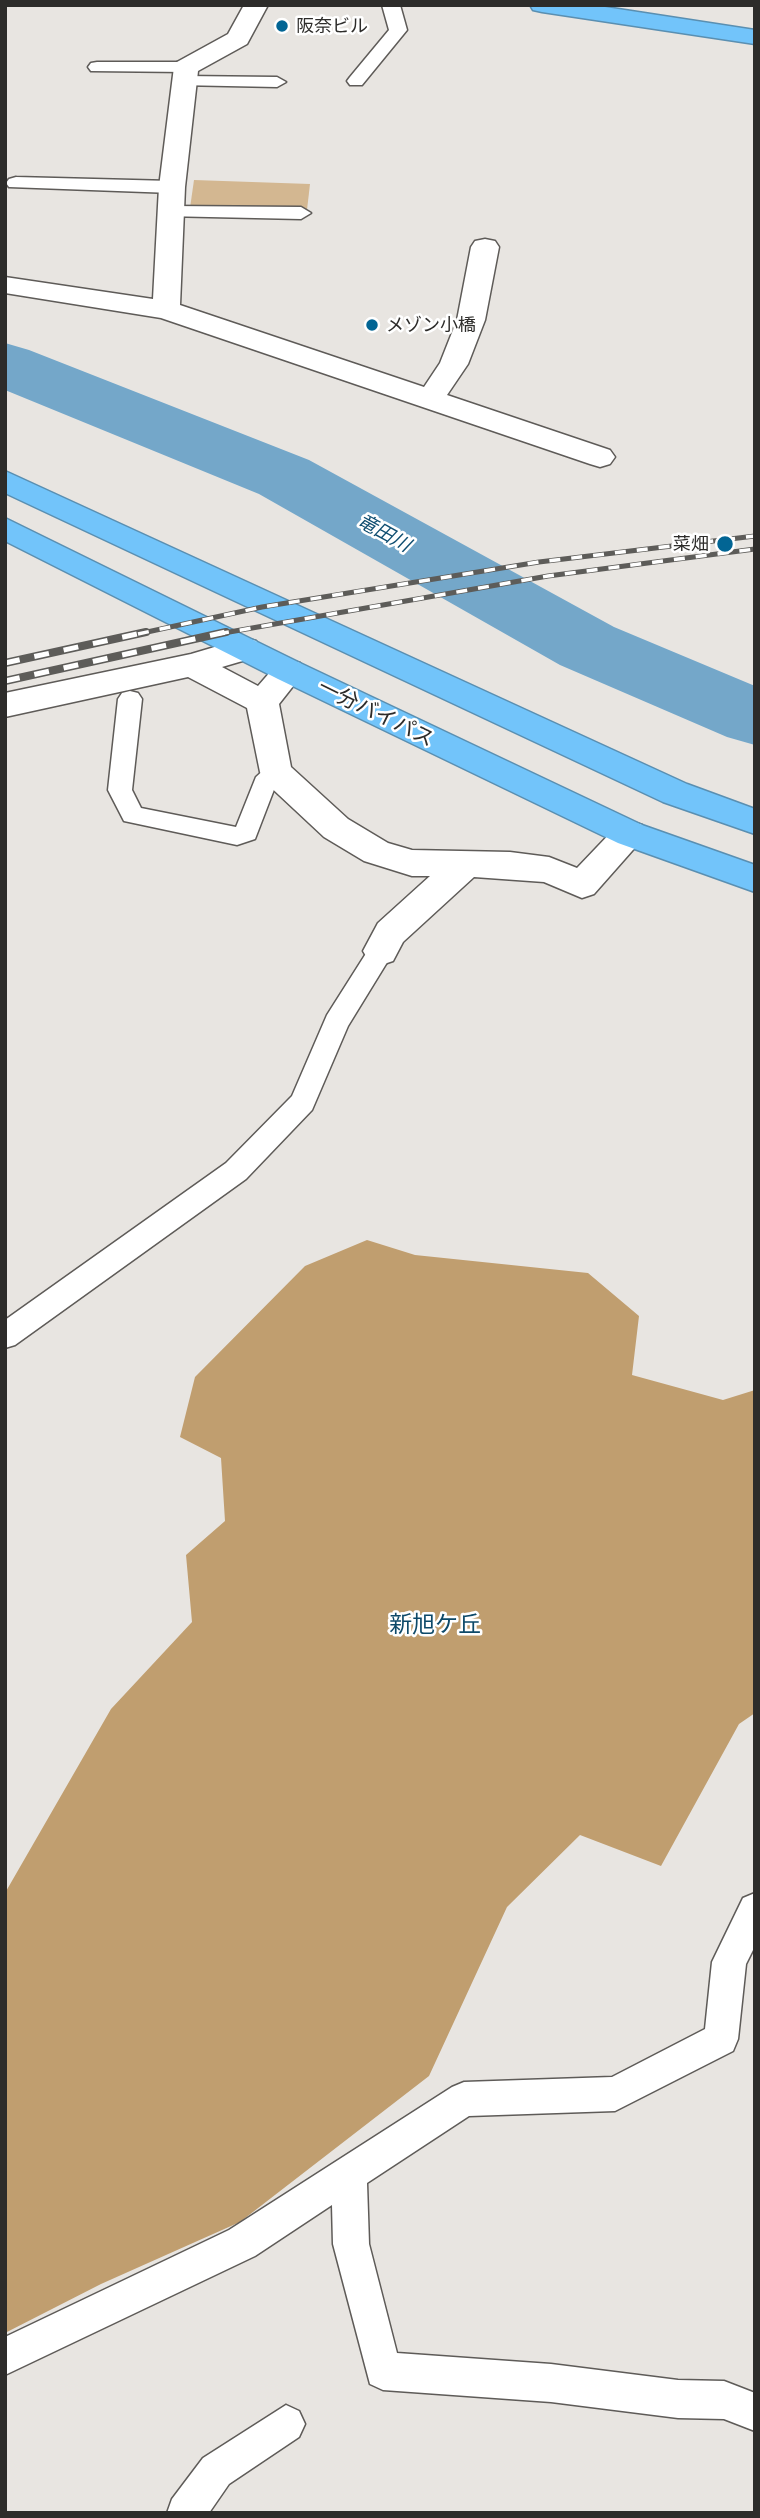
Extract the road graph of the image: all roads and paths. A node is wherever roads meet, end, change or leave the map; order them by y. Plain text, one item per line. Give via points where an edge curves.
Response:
1 (256, 5) edge
2 (391, 5) edge
3 (542, 5) edge
4 (755, 37) edge
5 (97, 68) dead end
6 (184, 74) junction
7 (356, 81) dead end
8 (277, 82) dead end
9 (16, 183) dead end
10 (171, 200) junction
11 (302, 213) dead end
12 (485, 247) dead end
13 (5, 285) edge
14 (166, 310) junction
15 (429, 401) junction
16 (600, 457) dead end
17 (5, 481) edge
18 (5, 528) edge
19 (245, 649) junction
20 (192, 665) junction
21 (289, 671) junction
22 (130, 699) dead end
23 (262, 702) junction
24 (5, 705) edge
25 (276, 772) junction
26 (755, 822) edge
27 (630, 834) junction
28 (464, 866) junction
29 (755, 878) edge
30 (381, 951) joint
31 (5, 1336) edge
32 (755, 1910) edge
33 (349, 2171) junction
34 (5, 2357) edge
35 (755, 2412) edge
36 (286, 2424) dead end
37 (186, 2513) edge

1 - 6 street via 238,39
2 - 7 lane via 398,30
3 - 4 highway
5 - 6 lane
6 - 8 lane
6 - 10 street
9 - 10 lane
10 - 11 lane
10 - 14 street
12 - 15 street via 471,320 454,364
13 - 14 street
14 - 15 street
15 - 16 street
17 - 26 highway via 675,793
18 - 19 highway, 一分バイパス
19 - 20 street
19 - 21 highway, 一分バイパス
20 - 23 street
20 - 24 street
21 - 23 street
21 - 27 highway, 一分バイパス
22 - 25 lane via 120,790 133,816 237,836 246,833 265,783
23 - 25 street
25 - 28 street via 336,828 376,852 412,863
27 - 28 street via 582,885 549,870
27 - 29 highway, 一分バイパス
28 - 30 street via 390,933
30 - 31 lane via 336,1022 303,1102 236,1171
32 - 33 lane via 729,1962 721,2039 615,2094 464,2099
33 - 34 lane via 242,2243
33 - 35 lane via 351,2244 383,2371 724,2400
36 - 37 lane via 216,2471

